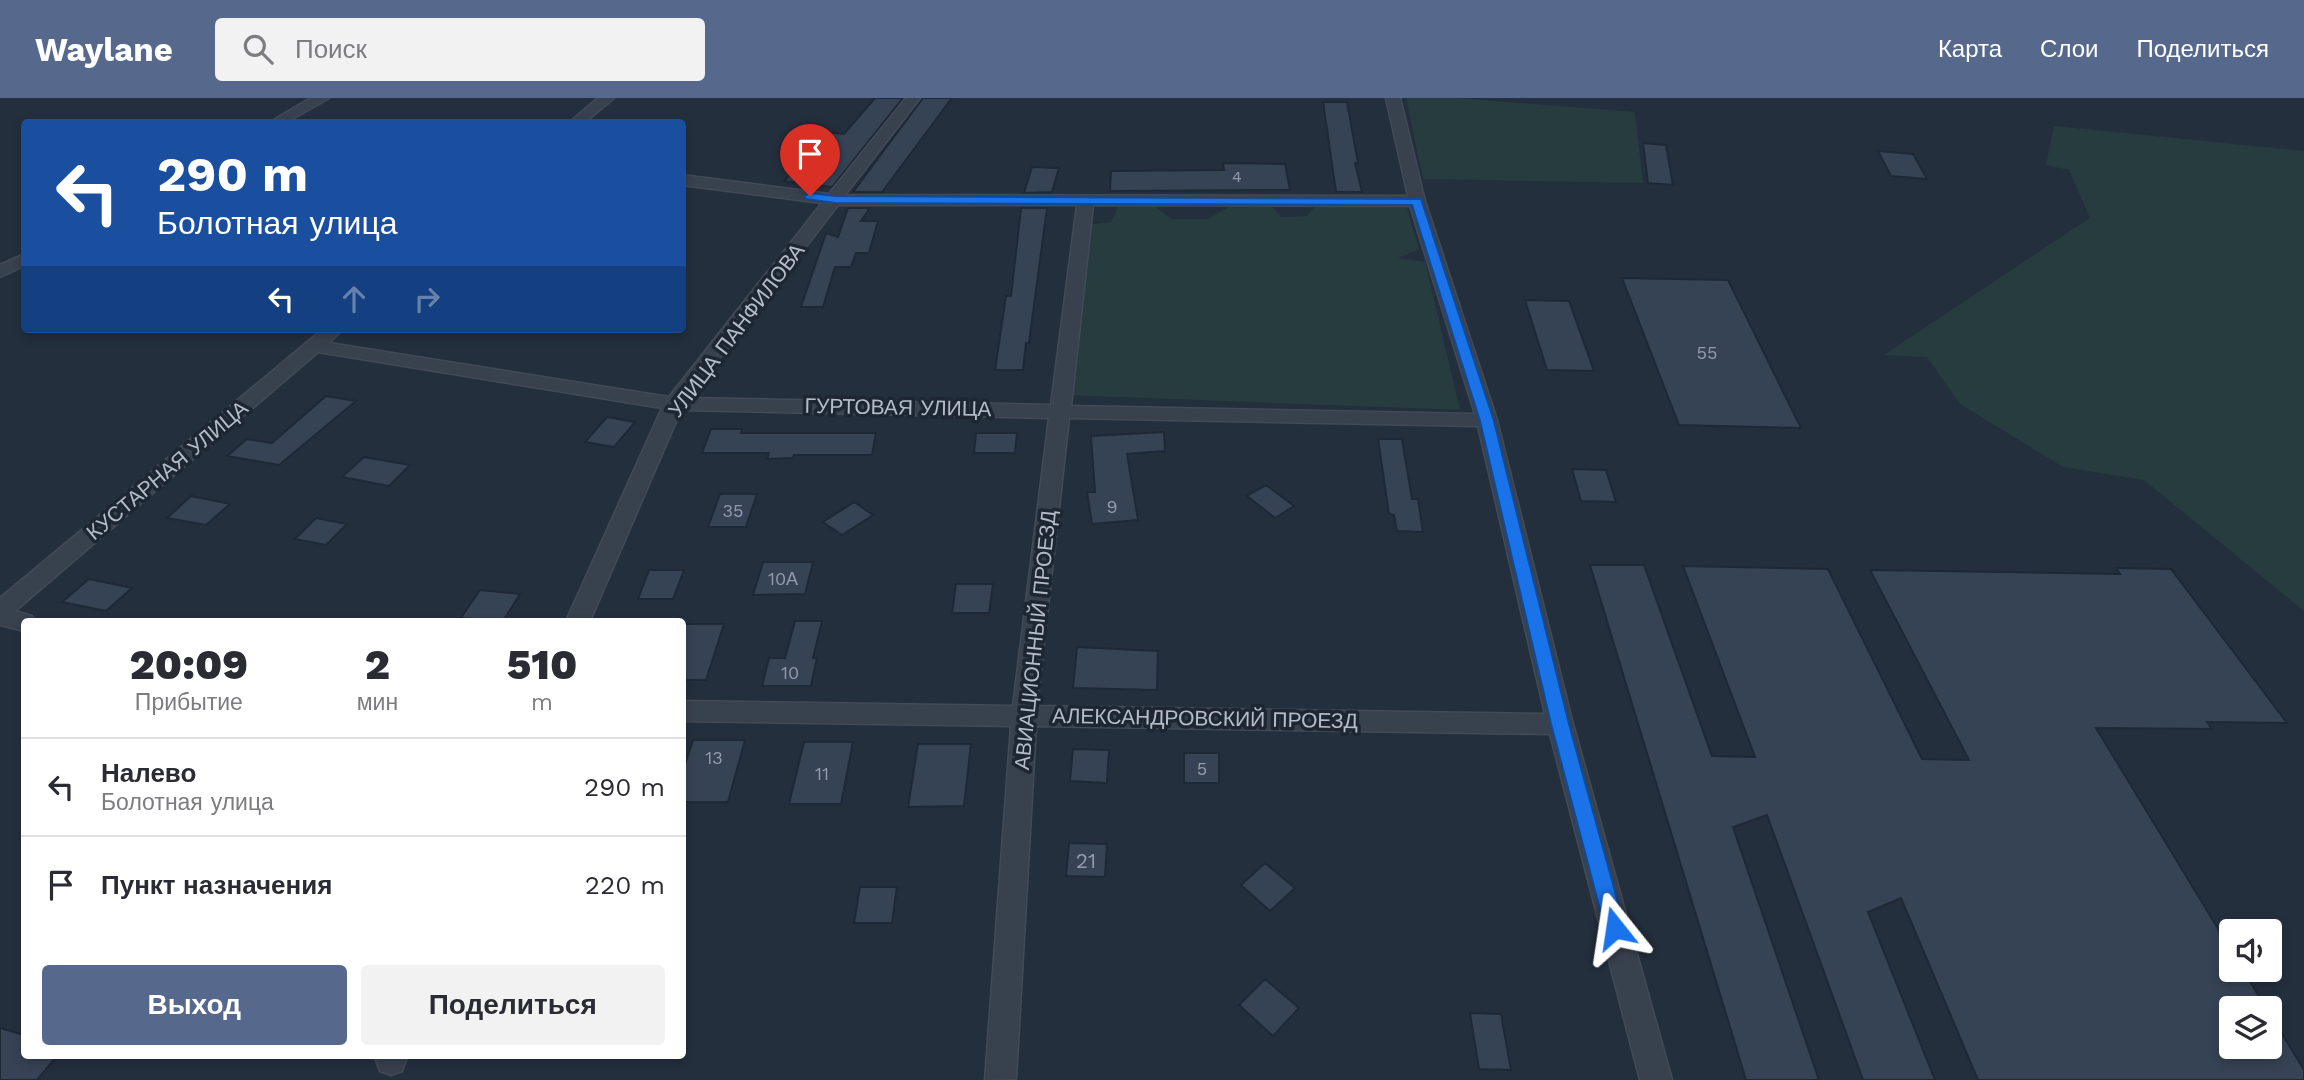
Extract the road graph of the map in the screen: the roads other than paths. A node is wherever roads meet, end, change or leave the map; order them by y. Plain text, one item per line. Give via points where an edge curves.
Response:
1 (322, 98) edge
2 (607, 98) edge
3 (913, 98) edge
4 (1393, 98) edge
5 (283, 119) edge
6 (581, 119) edge
7 (686, 181) edge
8 (835, 200) junction
9 (1417, 201) junction
10 (1085, 202) junction
11 (21, 261) edge
12 (0, 272) edge
13 (329, 333) edge
14 (314, 346) junction
15 (674, 404) junction
16 (1061, 410) junction
17 (1487, 421) junction
18 (0, 611) edge
19 (0, 616) edge
20 (579, 618) edge
21 (21, 621) edge
22 (686, 712) edge
23 (1024, 714) junction
24 (1560, 724) junction
25 (1000, 1079) edge
26 (1656, 1080) edge

1 - 5 street
2 - 6 street
3 - 8 street, УЛИЦА ПАНФИЛОВА
4 - 9 street
7 - 8 street
8 - 10 street
8 - 15 street, УЛИЦА ПАНФИЛОВА
9 - 10 street
9 - 17 street
10 - 16 street, АВИАЦИОННЫЙ ПРОЕЗД
11 - 12 street
13 - 14 street, КУСТАРНАЯ УЛИЦА
14 - 15 street, ГУРТОВАЯ УЛИЦА
14 - 18 street, КУСТАРНАЯ УЛИЦА
15 - 16 street, ГУРТОВАЯ УЛИЦА
15 - 20 street, УЛИЦА ПАНФИЛОВА
16 - 17 street, ГУРТОВАЯ УЛИЦА
16 - 23 street, АВИАЦИОННЫЙ ПРОЕЗД
17 - 24 street
19 - 21 street
22 - 23 street, АЛЕКСАНДРОВСКИЙ ПРОЕЗД
23 - 24 street, АЛЕКСАНДРОВСКИЙ ПРОЕЗД
23 - 25 street, АВИАЦИОННЫЙ ПРОЕЗД
24 - 26 street

